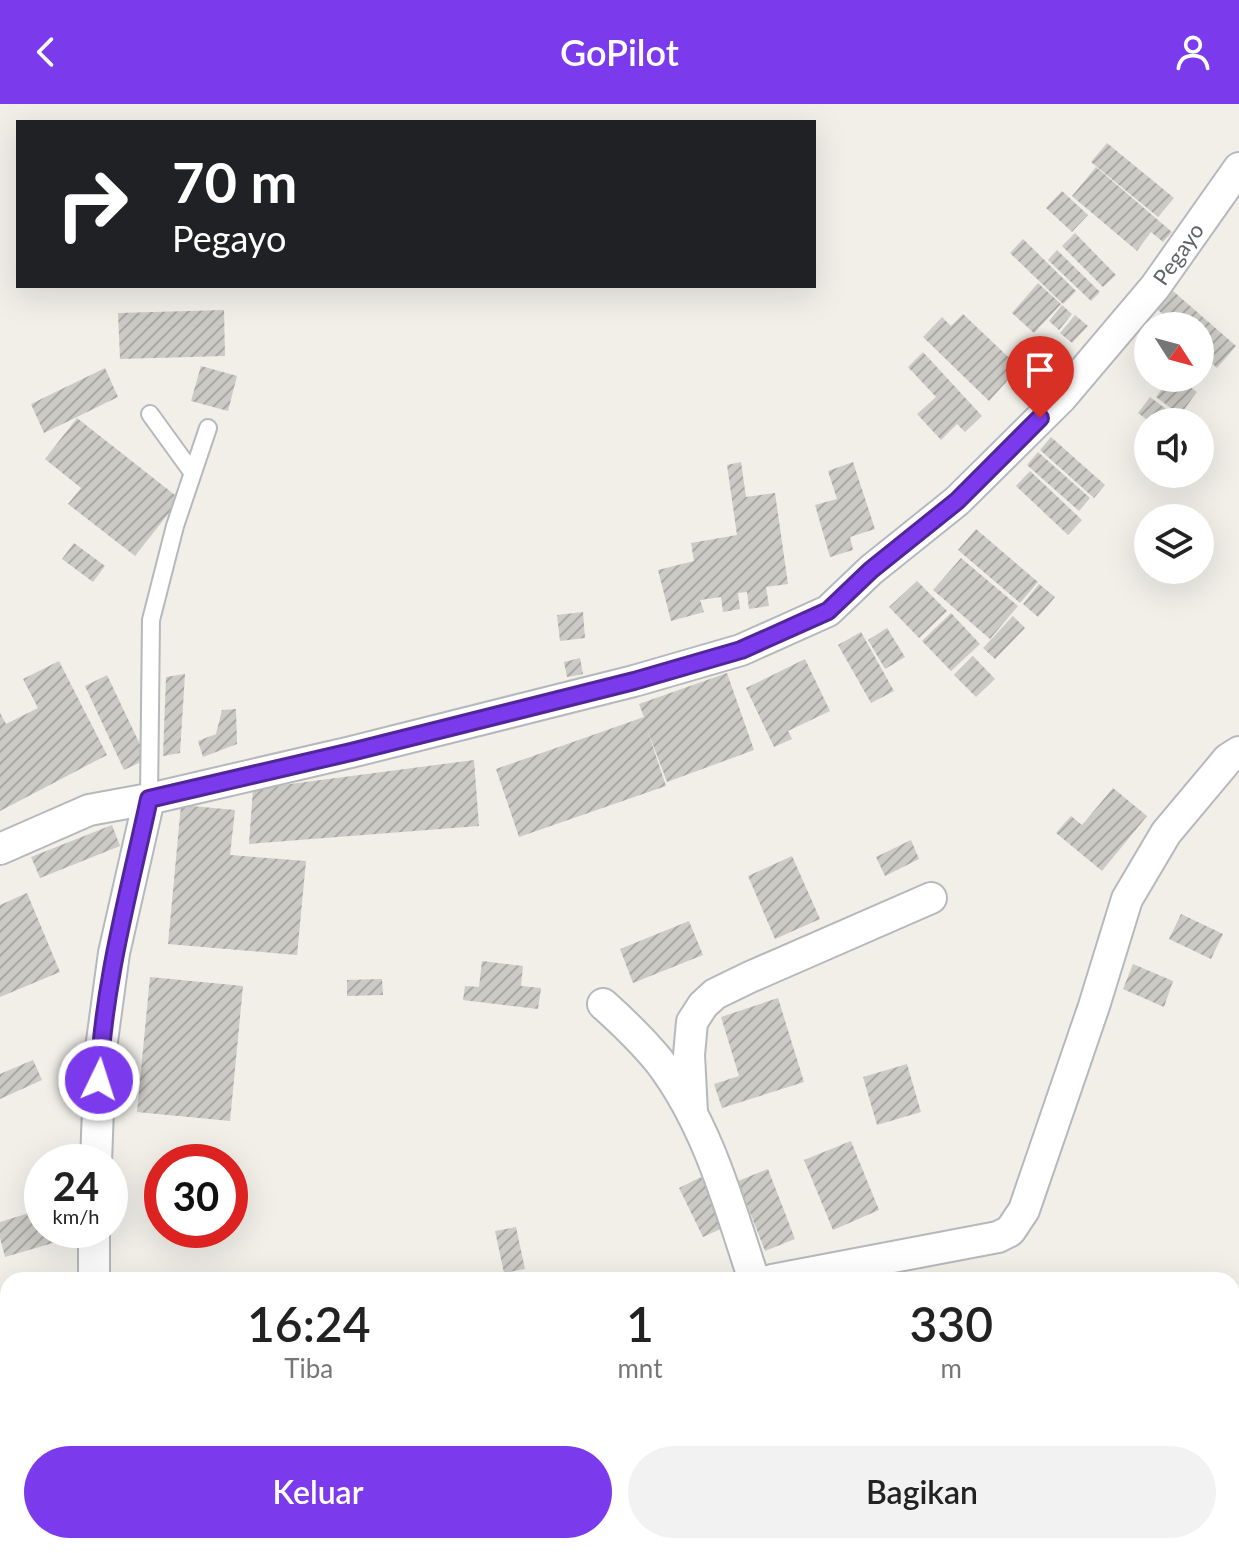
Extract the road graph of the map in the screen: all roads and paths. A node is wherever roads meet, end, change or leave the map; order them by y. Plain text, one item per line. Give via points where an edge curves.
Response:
1 (1239, 168) edge
2 (150, 414) dead end
3 (208, 428) dead end
4 (192, 472) junction
5 (1239, 752) edge
6 (149, 799) junction
7 (0, 849) edge
8 (931, 898) dead end
9 (603, 1004) dead end
10 (692, 1113) junction
11 (97, 1144) edge
12 (94, 1248) edge
13 (94, 1272) edge
14 (751, 1272) edge
15 (814, 1272) edge

1 - 6 street, Pegayo via 1155,287 1061,398 957,501 828,611 741,650 634,681
2 - 4 lane
3 - 4 lane
4 - 6 lane via 151,620
5 - 15 street via 1166,833 1127,899 1024,1210 1010,1231
6 - 7 street, Pegayo via 89,810
6 - 11 street via 114,953 100,1056
8 - 10 street via 715,994 692,1022
9 - 10 street via 660,1063
10 - 14 street
12 - 13 street

